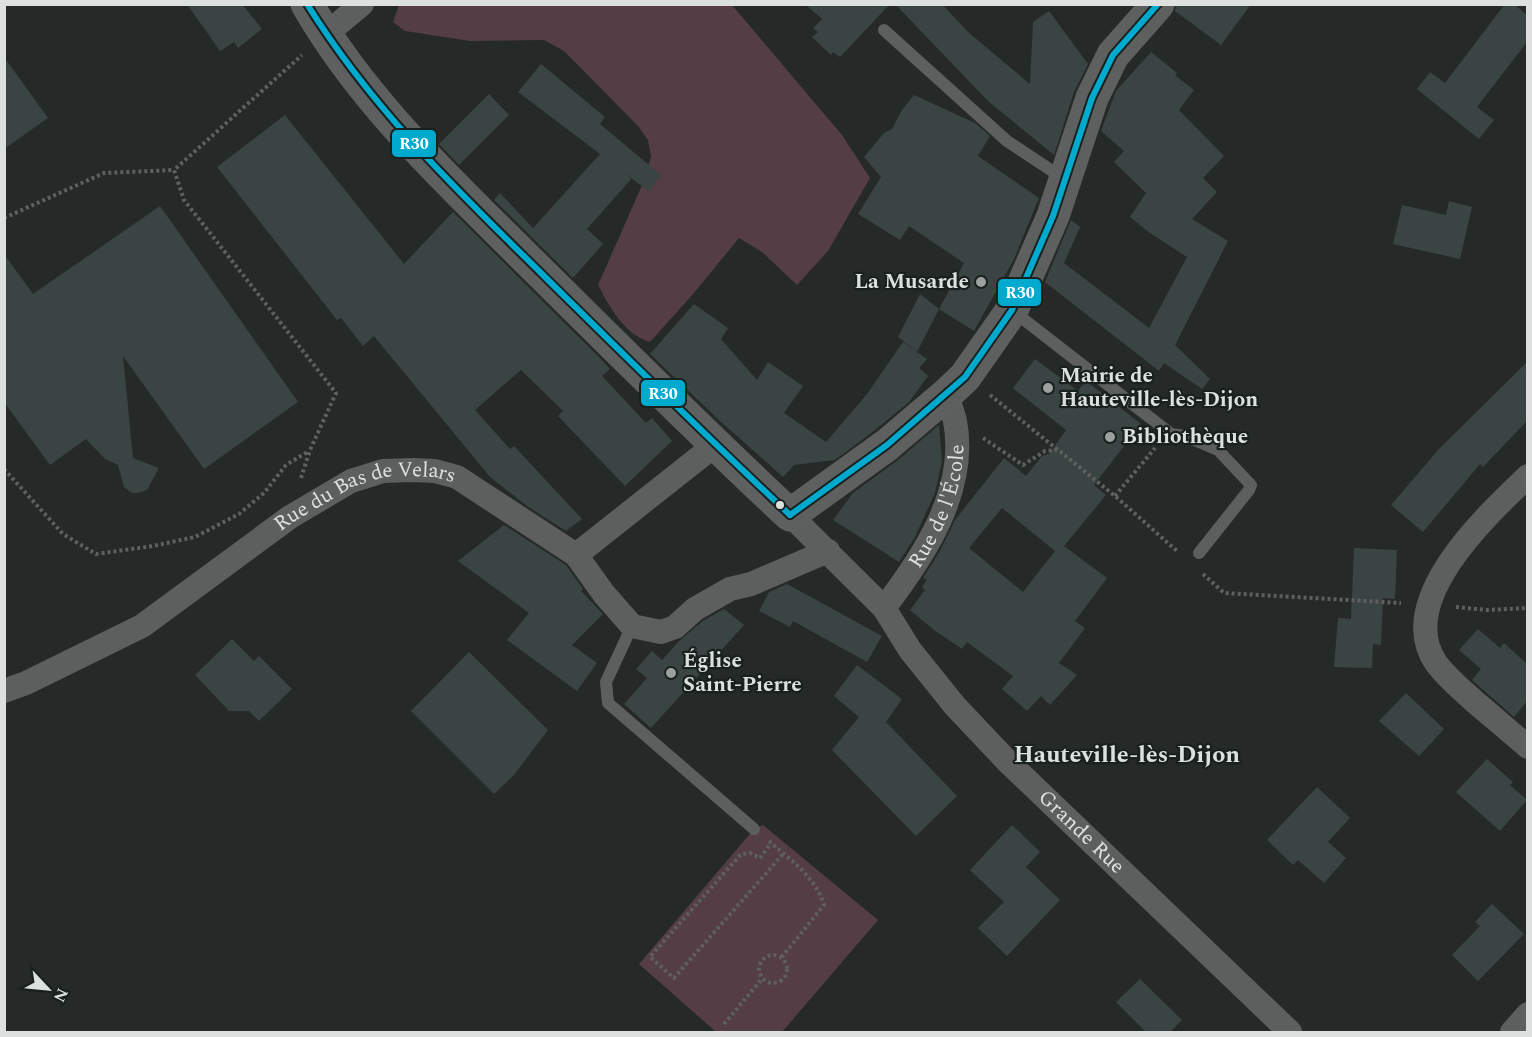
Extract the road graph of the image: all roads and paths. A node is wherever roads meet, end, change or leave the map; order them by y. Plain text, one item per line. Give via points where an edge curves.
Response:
1 (308, 4) edge
2 (362, 4) edge
3 (1158, 4) edge
4 (884, 30) dead end
5 (325, 35) junction
6 (174, 170) junction
7 (1065, 180) junction
8 (4, 218) edge
9 (1012, 310) junction
10 (999, 402) dead end
11 (951, 408) junction
12 (715, 445) junction
13 (1164, 449) dead end
14 (310, 450) junction
15 (1058, 450) junction
16 (4, 469) edge
17 (1527, 476) edge
18 (1115, 496) junction
19 (790, 515) junction
20 (290, 517) junction
21 (828, 551) junction
22 (1199, 553) dead end
23 (576, 555) junction
24 (1182, 556) dead end
25 (1199, 571) dead end
26 (1428, 605) junction
27 (884, 608) junction
28 (1527, 608) edge
29 (632, 626) junction
30 (4, 691) edge
31 (1527, 747) edge
32 (754, 829) joint
33 (771, 843) junction
34 (783, 854) junction
35 (781, 958) junction
36 (762, 979) junction
37 (1527, 1014) edge
38 (724, 1024) dead end
39 (1290, 1032) edge
40 (1512, 1032) edge

1 - 5 street
2 - 5 street
3 - 7 street via 1113,55 1092,98
4 - 7 lane via 1007,141
5 - 6 path
5 - 12 street via 376,103 423,153
6 - 8 path via 104,173
6 - 14 path via 184,200 336,393
7 - 9 street
9 - 11 street via 964,376
9 - 22 lane via 1171,434 1218,450 1251,484
10 - 15 path
11 - 15 path via 968,428 1023,465 1045,451
11 - 19 street via 887,445
11 - 27 street, Rue de l'École via 955,468 945,507 922,553
12 - 19 street
12 - 23 street
13 - 18 path via 1157,445
14 - 16 path via 286,465 264,493 238,514 195,537 96,554 63,534
14 - 20 path
15 - 18 path
17 - 26 street via 1457,552
18 - 24 path
19 - 21 street, Grande Rue
20 - 23 street, Rue du Bas de Velars via 351,481 383,471 435,471 457,477
20 - 30 street, Rue du Bas de Velars via 142,626
21 - 27 street, Grande Rue
21 - 29 street via 730,589 695,609 675,627 661,632
23 - 29 street
25 - 26 path via 1224,593
26 - 28 path via 1487,610
26 - 31 street via 1426,640 1436,663
27 - 39 street, Grande Rue via 910,650 955,706 1007,761
29 - 32 lane via 606,682 608,703
32 - 33 path
33 - 34 path
33 - 34 path via 760,858 741,854 650,957 674,978
34 - 35 path via 811,878 824,905
35 - 36 path via 765,957 759,971
35 - 36 path via 786,964 783,978 769,983
36 - 38 path
37 - 40 street

